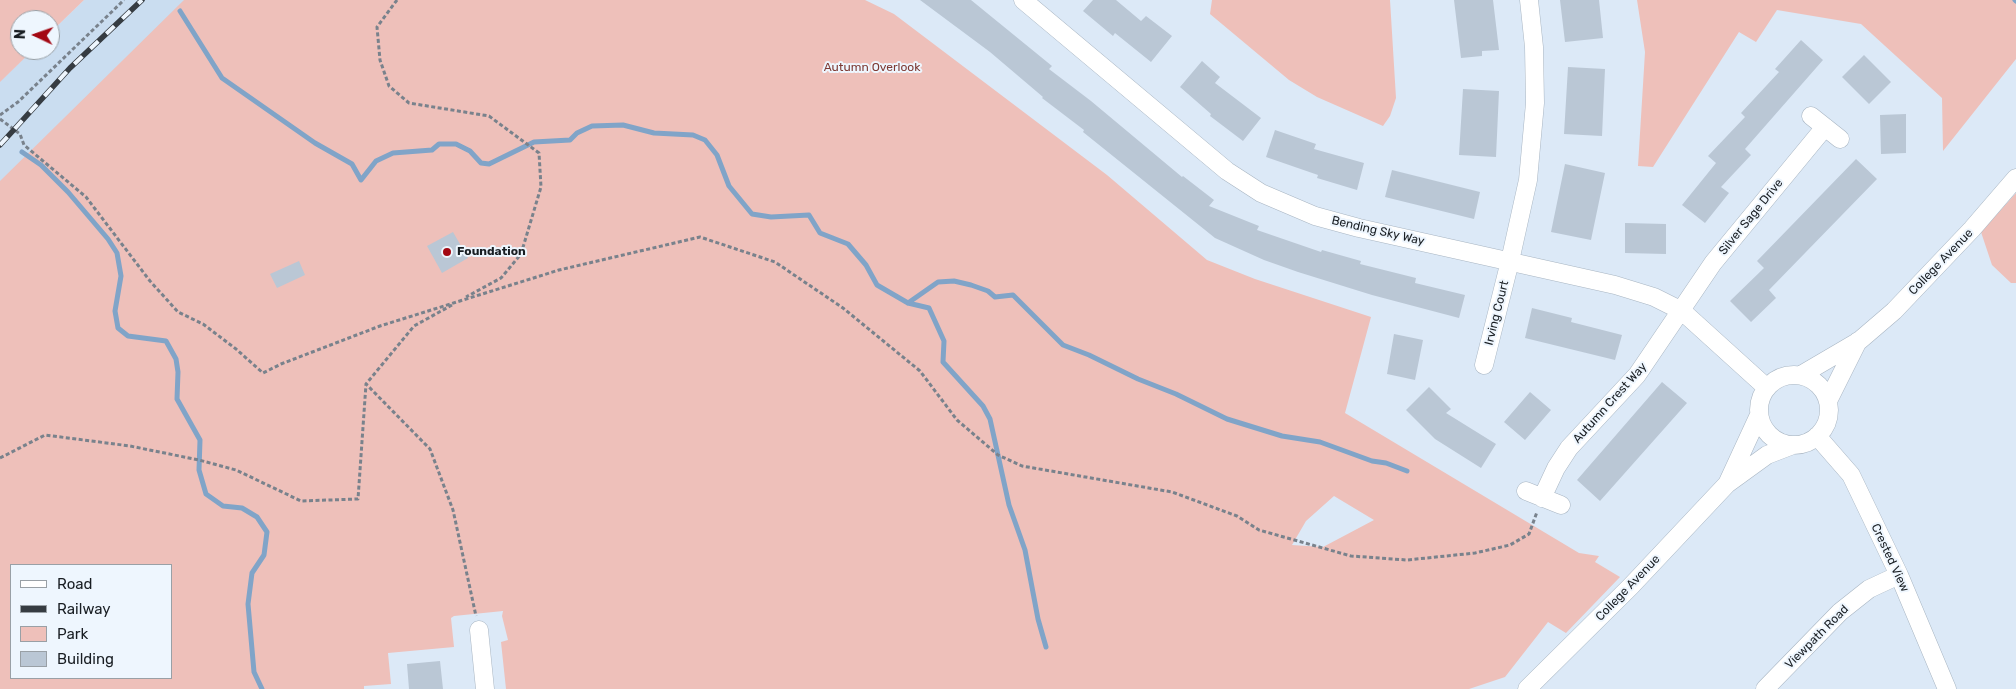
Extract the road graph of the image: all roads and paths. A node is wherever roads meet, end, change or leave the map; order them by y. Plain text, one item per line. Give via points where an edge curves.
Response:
1 (124, 0) edge
2 (397, 0) edge
3 (1023, 0) edge
4 (1529, 0) edge
5 (0, 115) edge
6 (1811, 116) dead end
7 (0, 119) edge
8 (1825, 127) junction
9 (1840, 139) dead end
10 (2016, 178) edge
11 (1510, 261) junction
12 (458, 301) junction
13 (1682, 311) junction
14 (1859, 341) junction
15 (1484, 365) dead end
16 (1801, 375) junction
17 (366, 384) junction
18 (1767, 388) junction
19 (1828, 401) junction
20 (1759, 415) junction
21 (1817, 436) junction
22 (1793, 445) junction
23 (0, 458) edge
24 (1727, 484) junction
25 (1534, 494) junction
26 (1561, 505) dead end
27 (1899, 575) junction
28 (479, 630) joint
29 (485, 689) edge
30 (1527, 689) edge
31 (1765, 689) edge
32 (1947, 689) edge

1 - 5 path via 18,102
2 - 12 path via 377,27 380,60 389,86 409,103 489,116 539,153 541,187 521,254 501,278
3 - 11 street, Bending Sky Way via 1227,171 1261,194 1315,216
4 - 11 street, Irving Court via 1535,102 1528,180
6 - 8 street
7 - 12 path via 20,134 24,145 86,196 138,267 178,312 202,324 263,373 380,326
8 - 9 street
8 - 13 street, Silver Sage Drive via 1724,248
10 - 14 street, College Avenue via 1894,311
11 - 13 street, Bending Sky Way via 1615,285 1654,297
11 - 15 street, Irving Court
12 - 17 path via 414,326
12 - 25 path via 559,270 700,237 775,262 843,308 920,371 957,420 998,455 1022,466 1172,492 1237,516 1258,530 1312,546 1351,556 1407,560 1451,557 1510,545 1530,534
13 - 18 street, Bending Sky Way
13 - 25 street, Autumn Crest Way via 1638,375 1569,448
14 - 16 street, College Avenue
14 - 19 street, College Avenue
16 - 18 street, College Avenue via 1780,377
16 - 19 street via 1813,380
17 - 23 path via 358,499 301,500 236,470 199,460 45,434
17 - 28 path via 430,448 453,510
18 - 20 street, College Avenue via 1759,403
19 - 21 street, College Avenue via 1827,420
20 - 22 street via 1765,430 1777,441
20 - 24 street, College Avenue
21 - 22 street, College Avenue via 1806,443
21 - 27 street, Crested View via 1851,475
22 - 24 street, College Avenue via 1767,455
24 - 30 street, College Avenue via 1631,586
25 - 26 street
27 - 31 street, Viewpath Road via 1869,589 1840,612
27 - 32 street, Crested View
28 - 29 street

